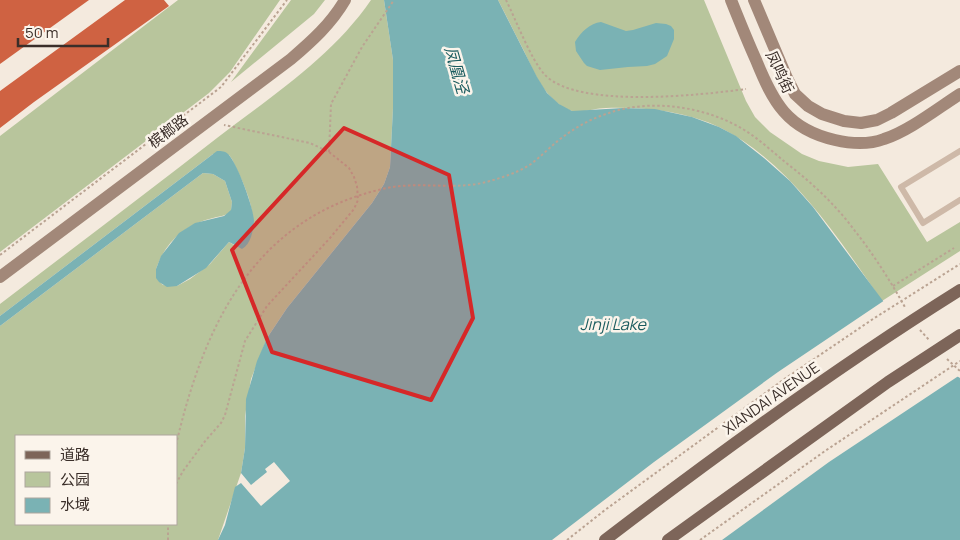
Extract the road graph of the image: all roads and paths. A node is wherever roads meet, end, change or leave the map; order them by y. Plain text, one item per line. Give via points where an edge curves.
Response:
1 (287, 0) edge
2 (345, 0) edge
3 (394, 0) edge
4 (506, 0) edge
5 (731, 0) edge
6 (754, 0) edge
7 (960, 71) edge
8 (746, 89) dead end
9 (960, 94) edge
10 (207, 122) junction
11 (960, 150) edge
12 (329, 152) junction
13 (960, 200) edge
14 (954, 248) dead end
15 (0, 255) edge
16 (960, 264) edge
17 (0, 277) edge
18 (894, 286) junction
19 (960, 290) edge
20 (907, 309) dead end
21 (916, 325) dead end
22 (960, 335) edge
23 (935, 348) dead end
24 (942, 355) dead end
25 (960, 361) edge
26 (960, 371) edge
27 (178, 437) edge
28 (178, 480) edge
29 (168, 525) edge
30 (168, 540) edge
31 (568, 540) edge
32 (605, 540) edge
33 (668, 540) edge
34 (700, 540) edge

1 - 15 path via 221,87
2 - 10 street, 槟榔路 via 316,38
3 - 12 path via 362,48 331,104
4 - 8 path via 537,64 561,86 586,94 634,97 714,94
5 - 9 street, 凤鸣街 via 777,104 806,130 823,137 867,144 885,139
6 - 7 street, 凤鸣街 via 795,94 822,114 861,123 877,120
10 - 12 path via 310,143
10 - 17 street, 槟榔路
11 - 13 lane via 901,187 923,222
12 - 28 path via 354,176 358,200 354,210 267,306 245,341 221,423
14 - 18 path
16 - 31 path via 783,380
18 - 20 path
18 - 27 path via 855,230 825,197 745,130 710,115 675,107 646,106 619,110 582,125 530,164 498,179 481,184 386,188 337,203 291,230 265,253 222,315 198,369
19 - 32 main road, XIANDAI AVENUE via 733,444
21 - 23 path
22 - 33 main road via 888,382
24 - 26 path
25 - 34 path
29 - 30 path

